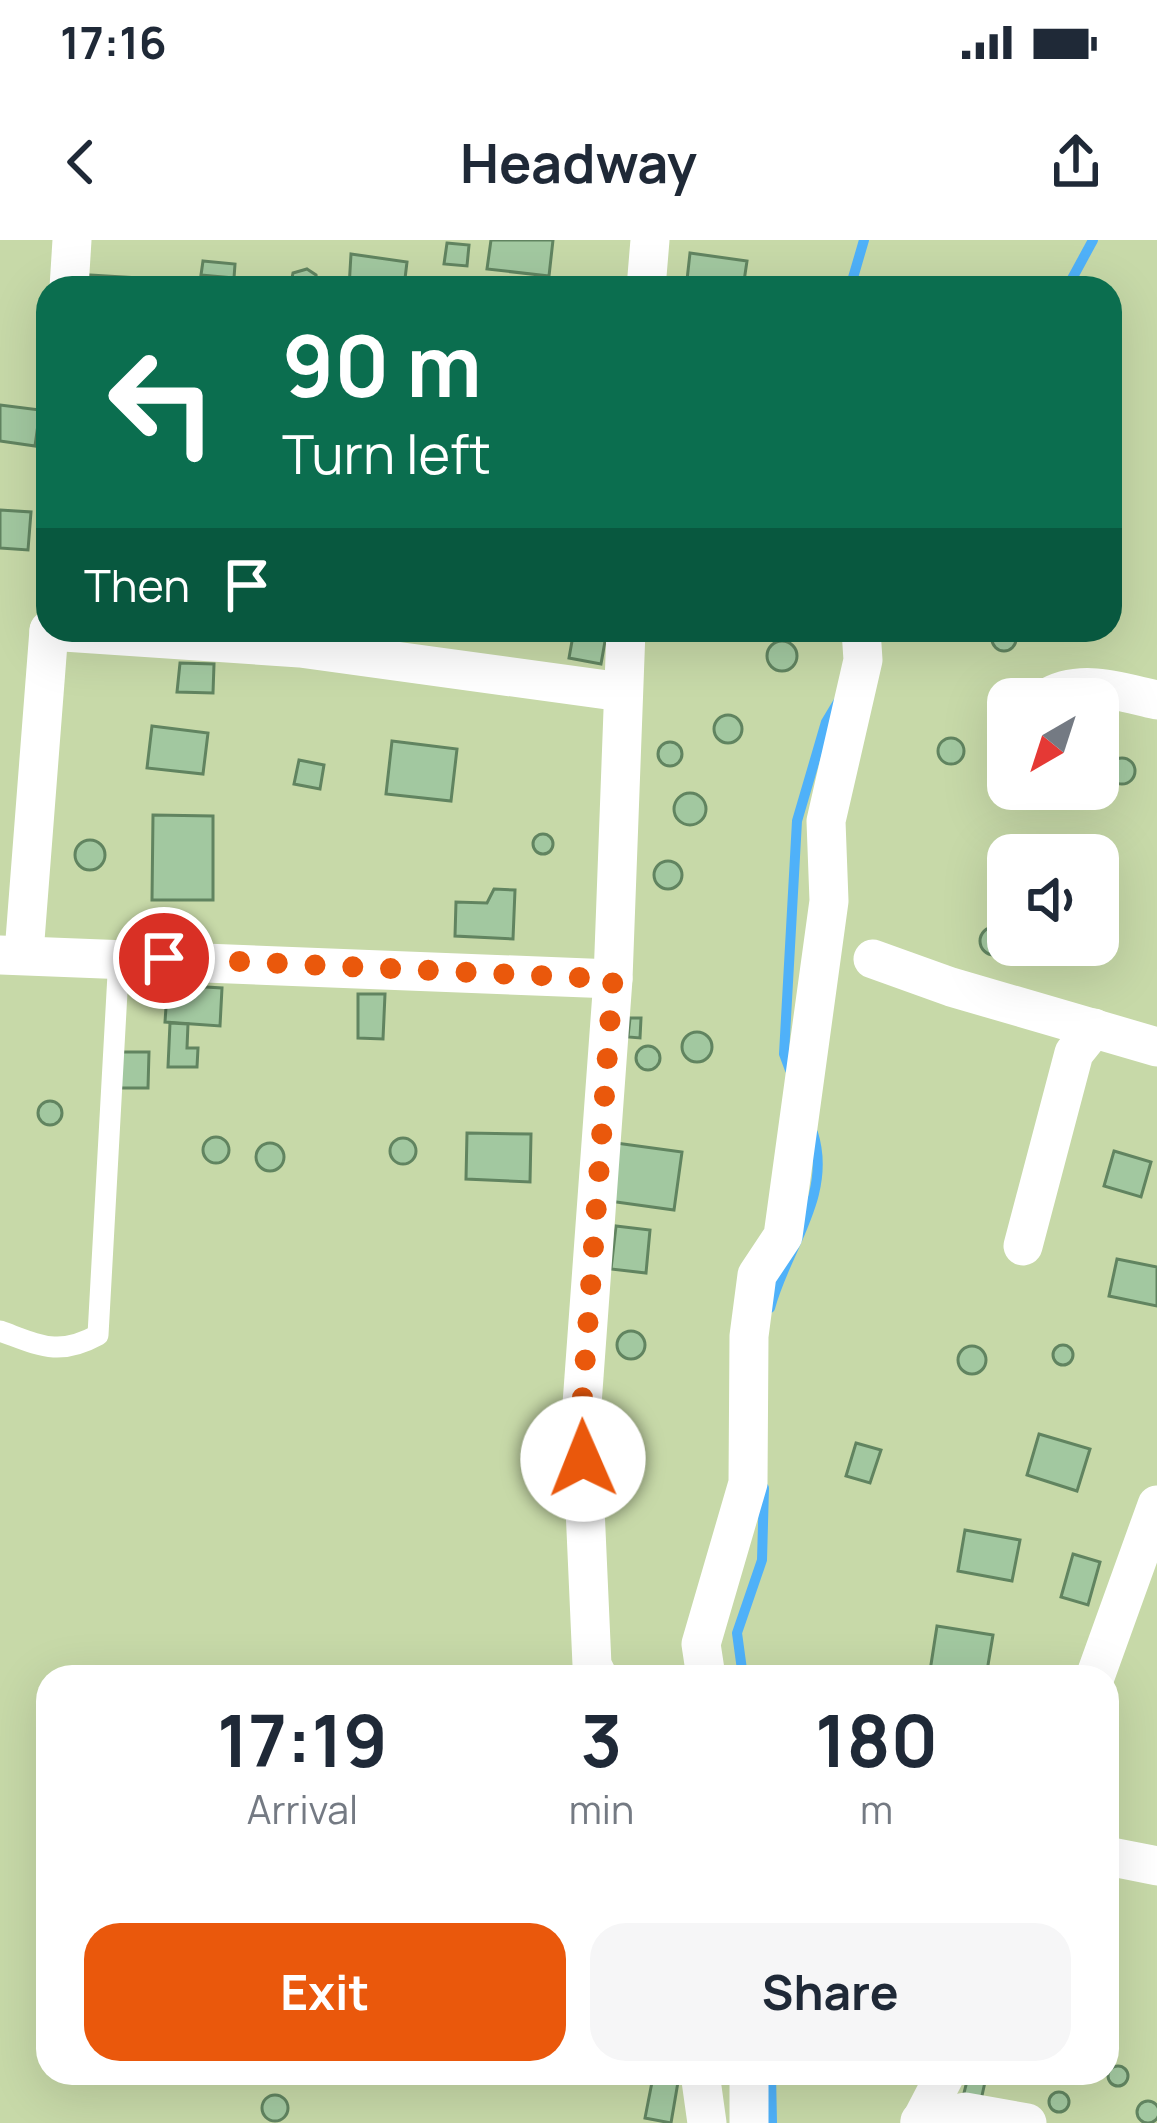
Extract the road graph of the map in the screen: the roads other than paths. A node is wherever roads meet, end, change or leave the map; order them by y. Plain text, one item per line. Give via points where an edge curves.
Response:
1 (72, 240) edge
2 (650, 240) edge
3 (70, 276) edge
4 (647, 276) edge
5 (48, 642) edge
6 (211, 642) edge
7 (625, 642) edge
8 (862, 642) edge
9 (622, 692) junction
10 (1119, 692) edge
11 (1157, 700) edge
12 (12, 954) edge
13 (119, 956) junction
14 (873, 959) dead end
15 (613, 979) junction
16 (1094, 1028) junction
17 (1157, 1046) edge
18 (1023, 1246) dead end
19 (0, 1331) edge
20 (1157, 1505) edge
21 (592, 1665) edge
22 (704, 1665) edge
23 (1099, 1665) edge
24 (1119, 1858) edge
25 (1157, 1866) edge
26 (702, 2085) edge
27 (749, 2085) edge
28 (940, 2085) edge
29 (920, 2122) edge
30 (707, 2123) edge
31 (749, 2123) edge
32 (1027, 2123) edge

1 - 3 street
2 - 4 street
5 - 12 street
6 - 9 street
7 - 9 street
8 - 22 street via 826,821 829,901 783,1236 757,1275 748,1483 701,1644
9 - 15 street
10 - 11 street
12 - 13 street
13 - 15 street
13 - 19 lane via 98,1335 52,1350
14 - 16 street
15 - 21 street via 581,1418
16 - 17 street
16 - 18 street via 1073,1053
20 - 23 street
24 - 25 street
26 - 30 street
27 - 31 street
28 - 29 street
29 - 32 street via 965,2112

